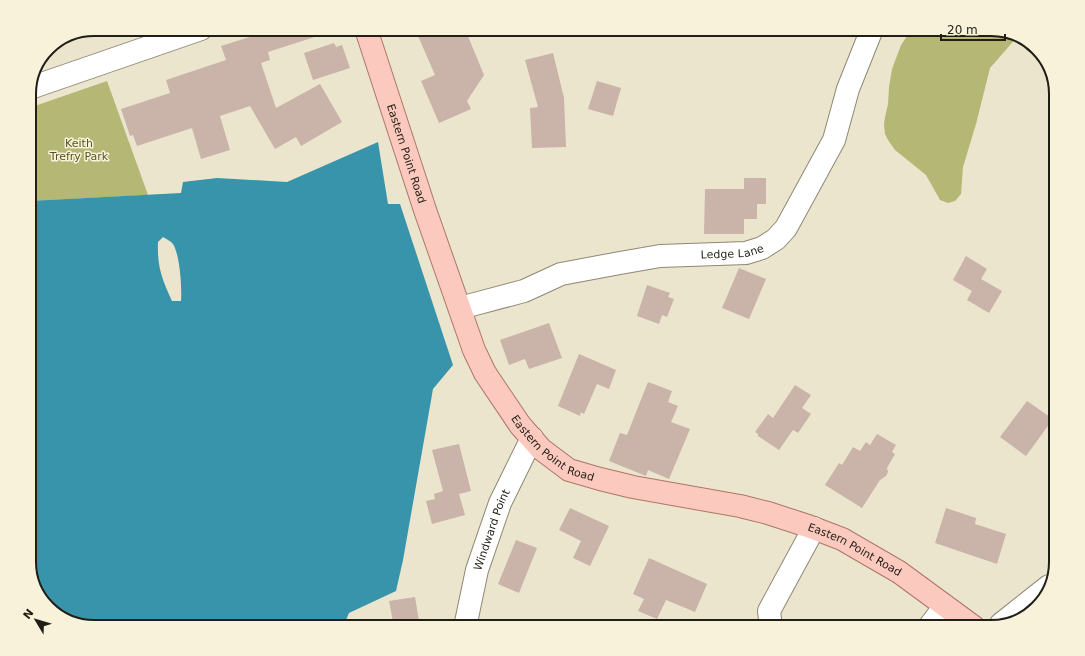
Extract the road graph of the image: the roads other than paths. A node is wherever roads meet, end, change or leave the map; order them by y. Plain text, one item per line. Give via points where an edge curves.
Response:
1 (181, 36) edge
2 (368, 36) edge
3 (869, 36) edge
4 (37, 86) edge
5 (460, 308) junction
6 (532, 438) junction
7 (814, 528) junction
8 (1038, 595) edge
9 (945, 606) junction
10 (1010, 617) edge
11 (466, 620) edge
12 (770, 620) edge
13 (934, 620) edge
14 (964, 620) edge

1 - 4 street
2 - 5 main road, Eastern Point Road
3 - 5 street, Ledge Lane via 848,89 834,140 786,228 776,239 746,254 660,256 561,274 524,292
5 - 6 main road, Eastern Point Road via 474,350 485,373 520,425
6 - 7 main road, Eastern Point Road via 569,470 633,487 740,506
6 - 11 street, Windward Point via 500,502 477,570
7 - 9 main road, Eastern Point Road via 842,539 899,572
7 - 12 street via 769,611
8 - 10 street
9 - 13 street
9 - 14 main road, Eastern Point Road

